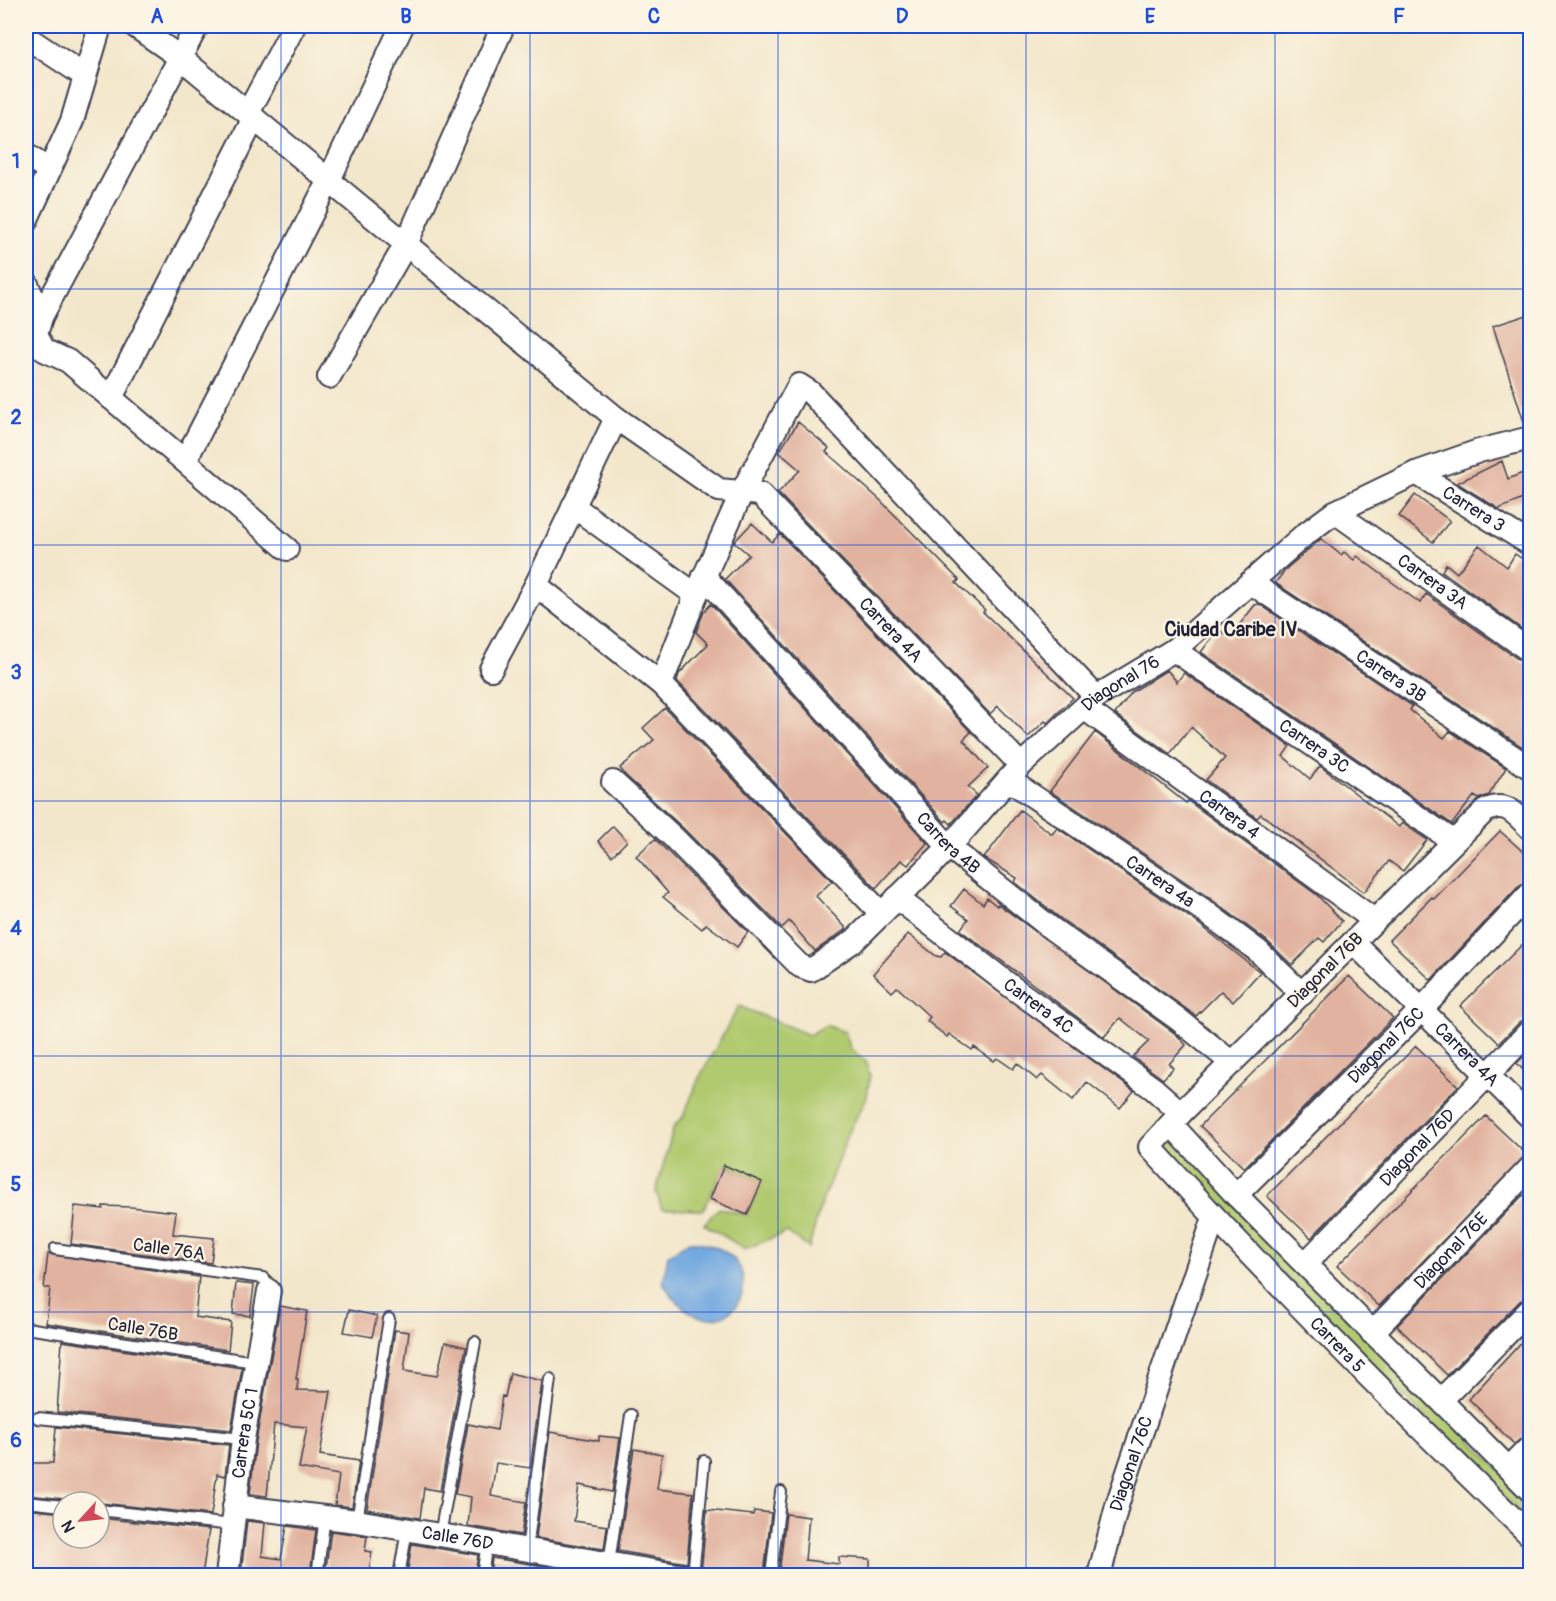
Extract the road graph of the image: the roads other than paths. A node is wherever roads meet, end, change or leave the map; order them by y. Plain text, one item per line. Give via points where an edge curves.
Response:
1 (100, 26) edge
2 (135, 26) edge
3 (196, 26) edge
4 (294, 26) edge
5 (402, 26) edge
6 (503, 26) edge
7 (26, 37) edge
8 (181, 58) junction
9 (85, 76) junction
10 (251, 116) junction
11 (26, 155) edge
12 (49, 170) junction
13 (329, 180) junction
14 (26, 221) edge
15 (406, 244) junction
16 (26, 282) edge
17 (42, 317) junction
18 (330, 377) dead end
19 (111, 398) junction
20 (616, 418) junction
21 (1530, 438) edge
22 (185, 461) junction
23 (1416, 473) junction
24 (751, 493) junction
25 (573, 506) junction
26 (1335, 512) junction
27 (1530, 544) edge
28 (287, 549) dead end
29 (1251, 583) junction
30 (536, 585) junction
31 (700, 586) junction
32 (1174, 650) junction
33 (1530, 651) edge
34 (491, 669) dead end
35 (661, 684) junction
36 (1090, 703) junction
37 (1530, 768) edge
38 (1015, 772) junction
39 (613, 782) dead end
40 (1530, 828) edge
41 (1452, 841) junction
42 (949, 847) junction
43 (1530, 894) edge
44 (889, 906) junction
45 (1374, 920) junction
46 (1353, 942) junction
47 (1302, 994) junction
48 (1421, 1010) junction
49 (1530, 1031) edge
50 (1232, 1062) junction
51 (1486, 1075) junction
52 (1530, 1117) edge
53 (1176, 1119) junction
54 (1150, 1147) joint
55 (1530, 1168) edge
56 (1236, 1195) junction
57 (1214, 1218) junction
58 (55, 1249) dead end
59 (1305, 1264) junction
60 (268, 1291) joint
61 (1530, 1310) edge
62 (389, 1319) dead end
63 (26, 1328) edge
64 (1372, 1333) junction
65 (475, 1342) dead end
66 (255, 1362) junction
67 (550, 1379) dead end
68 (1441, 1401) junction
69 (631, 1416) dead end
70 (38, 1418) dead end
71 (243, 1439) junction
72 (1530, 1447) edge
73 (704, 1461) dead end
74 (1509, 1468) junction
75 (1530, 1490) edge
76 (781, 1491) dead end
77 (26, 1502) edge
78 (51, 1505) edge
79 (111, 1511) edge
80 (233, 1516) junction
81 (325, 1517) junction
82 (357, 1521) junction
83 (407, 1530) junction
84 (440, 1535) junction
85 (1530, 1535) edge
86 (487, 1543) junction
87 (527, 1550) junction
88 (609, 1563) junction
89 (571, 1567) edge
90 (657, 1574) edge
91 (227, 1575) edge
92 (317, 1575) edge
93 (399, 1575) edge
94 (482, 1575) edge
95 (683, 1575) edge
96 (693, 1575) edge
97 (771, 1575) edge
98 (1099, 1575) edge

1 - 9 street
2 - 8 street
3 - 8 street
4 - 10 street
5 - 13 street
6 - 15 street
7 - 9 street
8 - 10 street
8 - 17 street
9 - 12 street via 72,121
10 - 13 street
10 - 19 street
11 - 12 street
12 - 14 street
13 - 15 street
13 - 22 street
15 - 18 street
15 - 20 street
16 - 17 street
17 - 19 street via 36,335 44,350 68,361
19 - 22 street
20 - 24 street via 719,490
20 - 25 street
21 - 23 street, Diagonal 76
22 - 28 street
23 - 26 street, Diagonal 76
23 - 27 street, Carrera 3
24 - 31 street
24 - 36 street, Carrera 4 via 799,385 867,450
24 - 38 street, Carrera 4A
25 - 30 street
25 - 31 street, Carrera 4B
26 - 29 street, Diagonal 76
26 - 33 street, Carrera 3A
29 - 32 street, Diagonal 76
29 - 37 street, Carrera 3B
30 - 34 street
30 - 35 street, Carrera 4C
31 - 35 street
31 - 42 street, Carrera 4B
32 - 36 street, Diagonal 76
32 - 41 street, Carrera 3C
35 - 44 street, Carrera 4C
36 - 38 street, Diagonal 76
36 - 45 street, Carrera 4
38 - 42 street, Diagonal 76
38 - 47 street, Carrera 4a via 1258,951
39 - 44 street, Diagonal 76 via 800,966 811,970 819,966 855,940
40 - 41 street, Diagonal 76B via 1506,807 1498,805 1485,811
41 - 45 street, Diagonal 76B
42 - 44 street, Diagonal 76
42 - 50 street, Carrera 4B
43 - 48 street, Diagonal 76C
44 - 53 street, Carrera 4C via 1154,1089
45 - 46 street, Diagonal 76B
46 - 47 street, Diagonal 76B
46 - 48 street, Carrera 4A
47 - 50 street, Diagonal 76B
48 - 51 street, Carrera 4A
48 - 56 street, Diagonal 76C
49 - 51 street, Diagonal 76D
50 - 53 street, Diagonal 76B
51 - 52 street, Carrera 4A
51 - 59 street, Diagonal 76D
53 - 54 street, Diagonal 76B
53 - 56 street, Carrera 5
54 - 57 street, Carrera 5
55 - 64 street, Diagonal 76E
56 - 59 street, Carrera 5
57 - 85 street, Carrera 5 via 1436,1445
57 - 98 street, Diagonal 76C via 1118,1502
58 - 60 lane, Calle 76A via 263,1278 269,1284
59 - 64 street, Carrera 5
60 - 66 street, Carrera 5C 1
61 - 68 street
62 - 82 lane
63 - 66 lane, Calle 76B
64 - 68 street, Carrera 5
65 - 84 lane
66 - 71 street, Carrera 5C 1
67 - 87 lane
68 - 74 street, Carrera 5
69 - 88 lane
70 - 71 lane
71 - 80 street, Carrera 5C 1
72 - 74 street
73 - 96 lane
74 - 75 street, Carrera 5
76 - 97 lane
77 - 78 lane
79 - 80 lane, Calle 76D
80 - 81 street, Calle 76D
80 - 91 street, Carrera 5C 1
81 - 82 street, Calle 76D
81 - 92 lane
82 - 83 street, Calle 76D
83 - 84 street, Calle 76D
83 - 93 lane
84 - 86 street, Calle 76D
86 - 87 street, Calle 76D
86 - 94 lane
87 - 89 street, Calle 76D
88 - 89 street, Calle 76D
88 - 90 street, Calle 76D
90 - 95 street, Calle 76D

